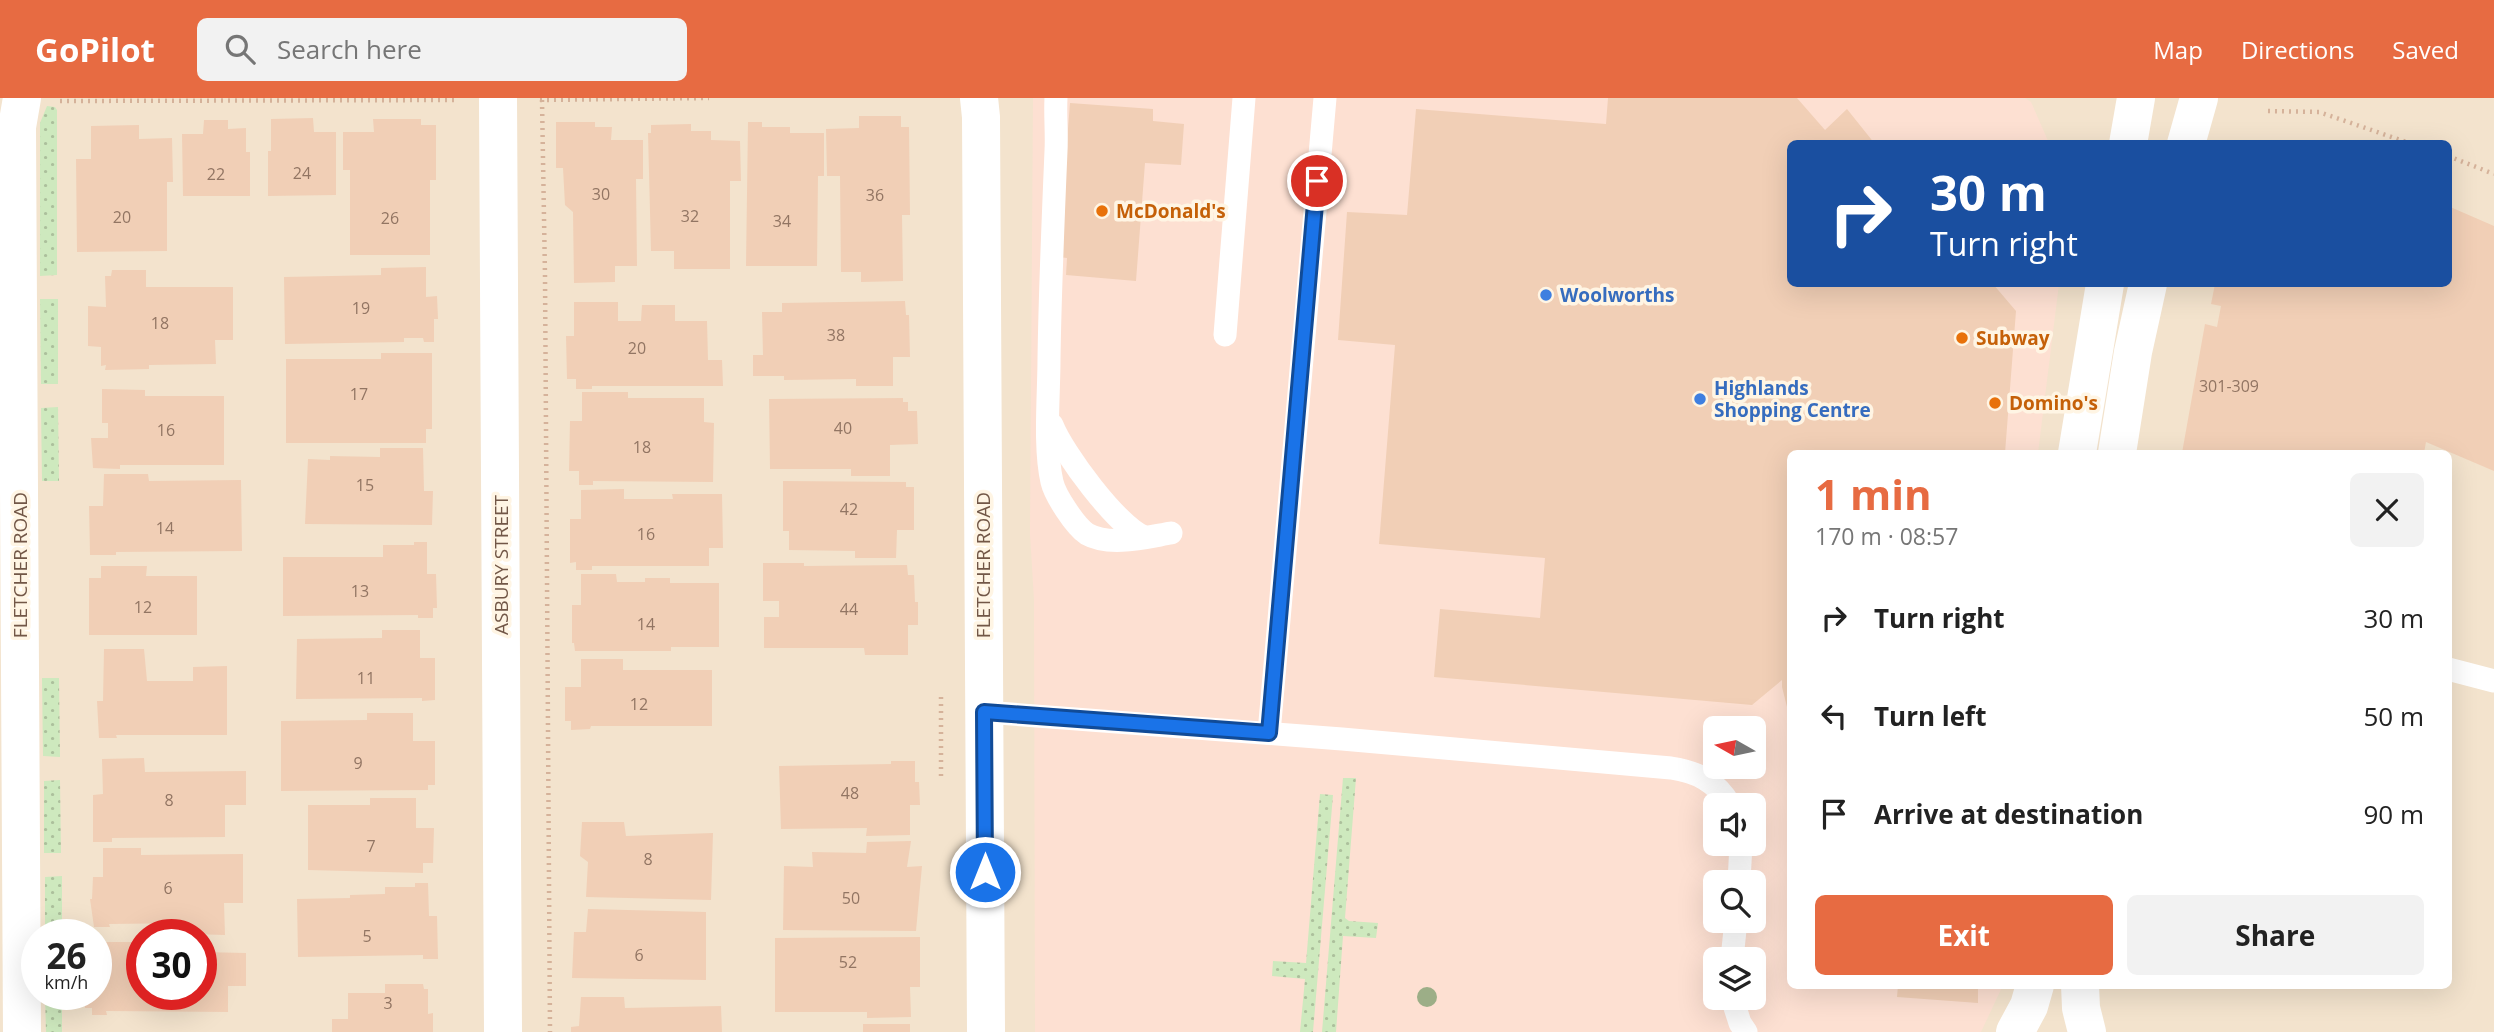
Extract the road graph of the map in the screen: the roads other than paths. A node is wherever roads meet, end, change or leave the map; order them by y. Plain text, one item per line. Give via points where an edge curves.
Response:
1 (979, 98) edge
2 (1056, 98) edge
3 (1244, 98) edge
4 (1325, 98) edge
5 (2136, 98) edge
6 (2199, 98) edge
7 (21, 99) edge
8 (498, 99) edge
9 (2129, 140) edge
10 (2187, 140) edge
11 (2105, 287) edge
12 (2147, 287) edge
13 (1225, 335) dead end
14 (1049, 418) junction
15 (2077, 450) edge
16 (2117, 450) edge
17 (1171, 534) dead end
18 (1144, 537) junction
19 (2452, 670) edge
20 (2494, 681) edge
21 (984, 712) junction
22 (1269, 733) junction
23 (1722, 793) edge
24 (2034, 989) edge
25 (2080, 989) edge
26 (1736, 1010) edge
27 (22, 1032) edge
28 (503, 1032) edge
29 (985, 1032) edge
30 (1746, 1032) edge
31 (2015, 1032) edge
32 (2087, 1032) edge

1 - 21 street, FLETCHER ROAD
2 - 14 lane
3 - 13 lane
4 - 22 lane
5 - 9 street
6 - 10 street
7 - 27 street, FLETCHER ROAD via 17,141
8 - 28 street, ASBURY STREET
11 - 15 street
12 - 16 street
14 - 18 lane via 1066,453 1127,527
14 - 18 lane via 1051,480 1078,525 1085,533 1103,539
17 - 18 lane
19 - 20 lane
21 - 22 lane
21 - 29 street, FLETCHER ROAD
22 - 23 lane via 1671,768 1692,771
24 - 31 street
25 - 32 street
26 - 30 lane

